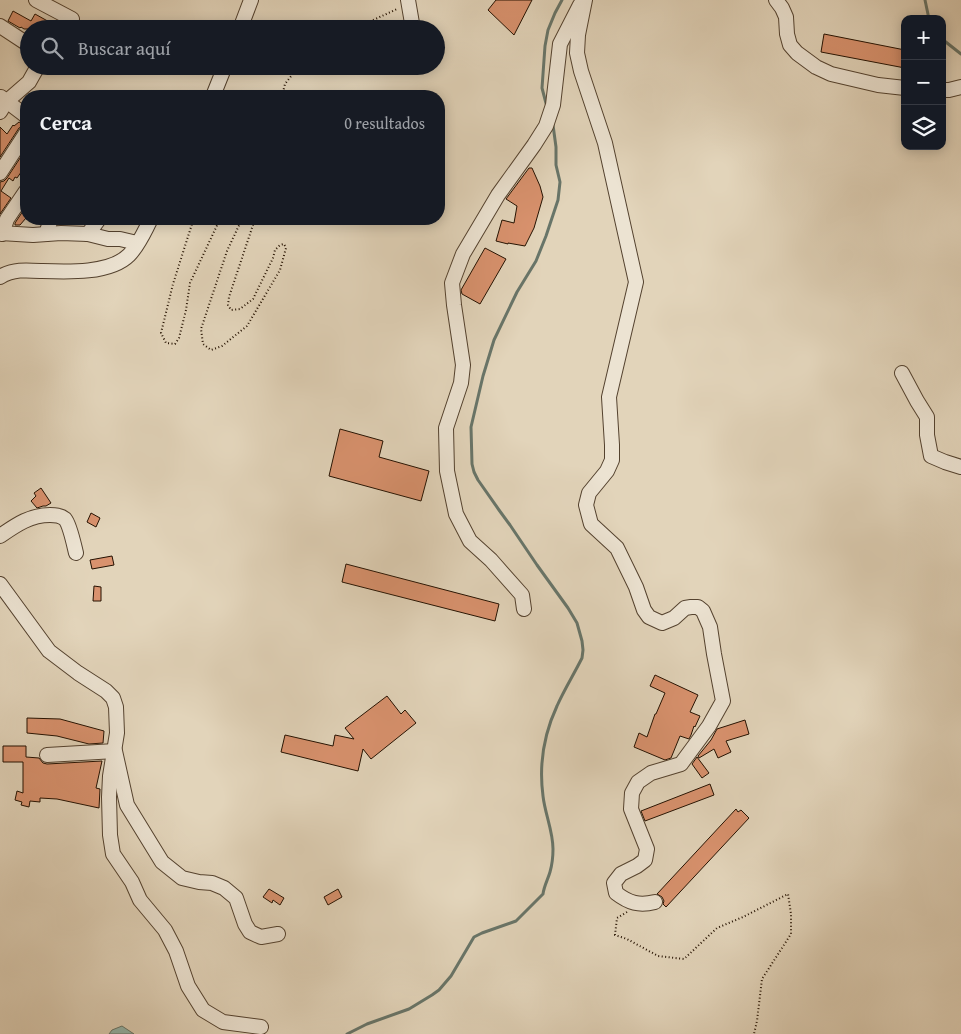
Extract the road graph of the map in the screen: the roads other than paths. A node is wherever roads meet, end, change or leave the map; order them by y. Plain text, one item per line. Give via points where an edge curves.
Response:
1 (36, 0) edge
2 (584, 0) edge
3 (776, 0) edge
4 (249, 1) edge
5 (408, 2) edge
6 (72, 19) dead end
7 (243, 20) edge
8 (411, 20) edge
9 (0, 26) edge
10 (20, 39) edge
11 (33, 75) edge
12 (221, 75) edge
13 (961, 87) edge
14 (901, 88) edge
15 (215, 90) edge
16 (946, 90) edge
17 (2, 103) edge
18 (20, 113) edge
19 (20, 142) edge
20 (0, 173) edge
21 (20, 200) edge
22 (49, 225) edge
23 (95, 225) edge
24 (148, 225) edge
25 (1, 233) edge
26 (46, 234) junction
27 (88, 234) junction
28 (137, 243) junction
29 (0, 277) edge
30 (902, 373) dead end
31 (961, 467) edge
32 (0, 536) edge
33 (76, 553) dead end
34 (0, 584) edge
35 (524, 609) dead end
36 (114, 751) junction
37 (47, 756) dead end
38 (655, 902) dead end
39 (278, 934) dead end
40 (261, 1027) dead end

1 - 6 street
2 - 35 street via 560,44 553,105 546,126 473,237 452,283 463,365 461,383 446,428 447,471 454,506 470,542 511,581 522,595
2 - 38 street via 577,53 605,143 636,282 609,397 612,460 589,493 586,505 591,524 617,548 649,617 662,623 686,608 698,607 703,611 710,627 723,702 680,764 651,773 638,782 632,793 631,809 647,849 645,860 621,874 614,883 616,893 640,904
3 - 14 street via 786,17 790,45 816,67 831,74
4 - 7 street
5 - 8 street
9 - 10 street
11 - 17 street via 29,82
12 - 15 street
13 - 16 street
17 - 18 street
19 - 20 street
21 - 25 street
22 - 26 street
23 - 27 street
24 - 28 street
25 - 26 street
26 - 27 street
27 - 28 street
28 - 29 street via 116,265 100,269 12,271
30 - 31 street via 927,417 931,456
32 - 33 street via 28,519 58,515 65,519
34 - 36 street via 49,652 113,698 117,733
36 - 37 street
36 - 39 street via 127,805 162,862 182,878 224,888 236,898 244,924 250,932 261,937
36 - 40 street via 109,797 114,854 140,900 165,930 188,986 203,1010 223,1022

